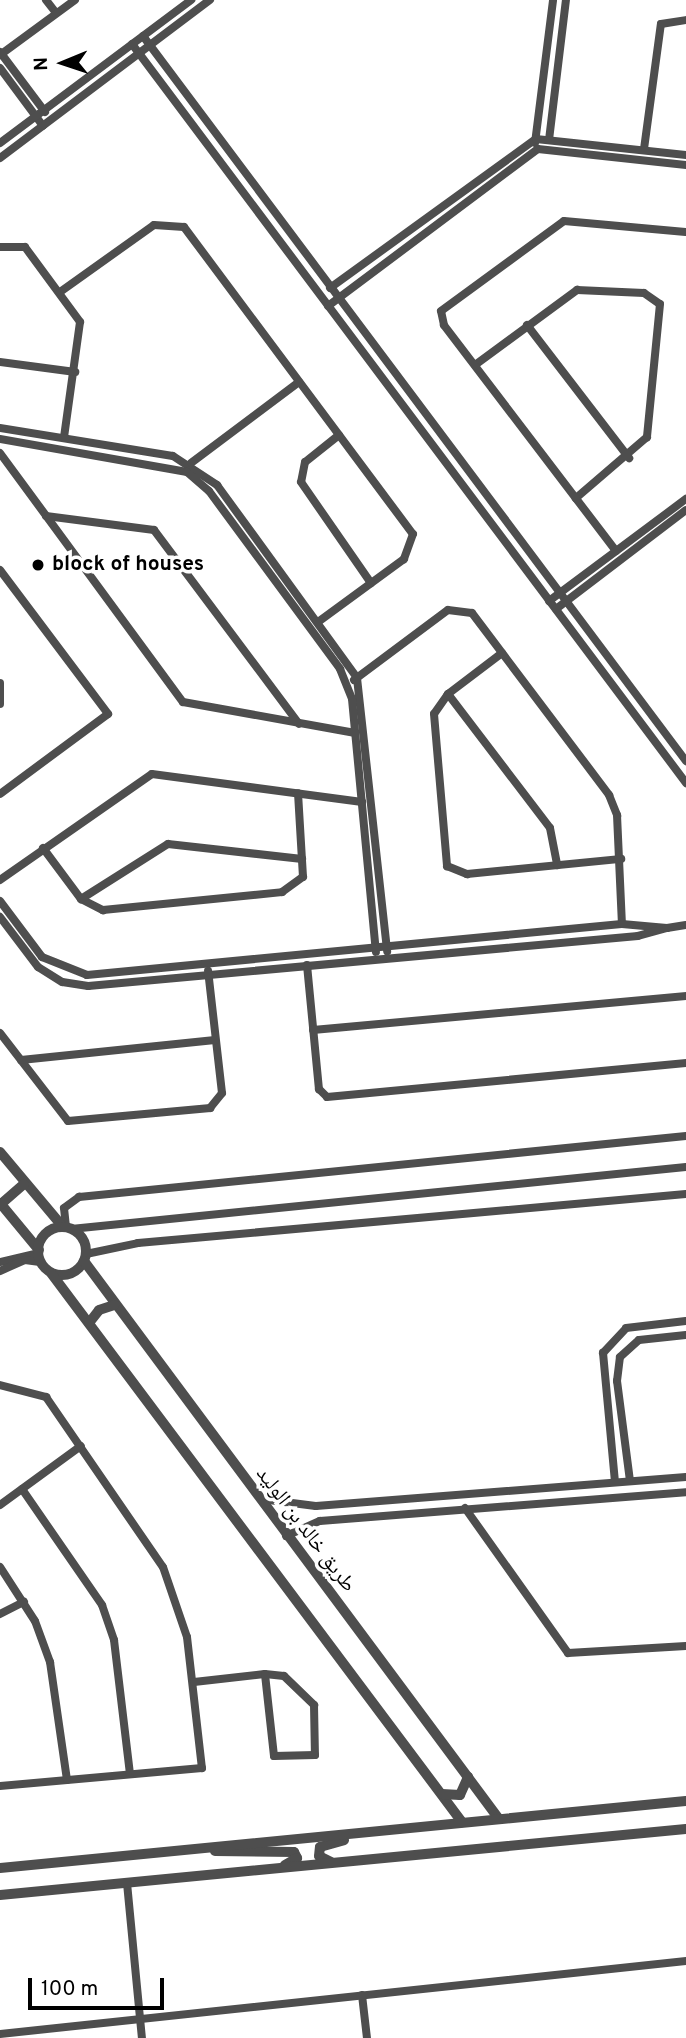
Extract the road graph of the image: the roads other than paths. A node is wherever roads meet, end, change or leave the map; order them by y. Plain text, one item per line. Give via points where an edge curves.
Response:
1 (46, 0) edge
2 (75, 0) edge
3 (191, 0) edge
4 (210, 0) edge
5 (553, 0) edge
6 (566, 0) edge
7 (57, 13) junction
8 (686, 20) edge
9 (144, 36) junction
10 (132, 44) junction
11 (150, 44) junction
12 (138, 53) junction
13 (1, 54) edge
14 (0, 68) edge
15 (175, 78) junction
16 (163, 86) junction
17 (44, 110) junction
18 (36, 116) junction
19 (51, 120) junction
20 (43, 126) junction
21 (550, 136) junction
22 (536, 139) junction
23 (0, 143) edge
24 (548, 146) junction
25 (644, 149) junction
26 (534, 152) junction
27 (686, 155) edge
28 (0, 158) edge
29 (686, 165) edge
30 (686, 233) edge
31 (0, 247) edge
32 (331, 287) junction
33 (61, 292) junction
34 (320, 296) junction
35 (339, 297) junction
36 (328, 306) junction
37 (527, 325) junction
38 (0, 362) edge
39 (475, 365) junction
40 (75, 372) junction
41 (299, 382) junction
42 (0, 428) edge
43 (339, 435) junction
44 (442, 435) junction
45 (64, 438) junction
46 (0, 439) edge
47 (431, 443) junction
48 (130, 448) junction
49 (0, 453) edge
50 (129, 458) junction
51 (629, 458) junction
52 (191, 463) junction
53 (576, 498) junction
54 (686, 499) edge
55 (686, 510) edge
56 (46, 516) junction
57 (619, 549) junction
58 (627, 555) junction
59 (0, 570) edge
60 (370, 583) junction
61 (560, 593) junction
62 (549, 601) junction
63 (566, 601) junction
64 (556, 609) junction
65 (318, 622) junction
66 (604, 652) junction
67 (502, 653) junction
68 (594, 660) junction
69 (357, 678) junction
70 (0, 683) edge
71 (348, 684) junction
72 (447, 694) junction
73 (0, 704) edge
74 (299, 724) junction
75 (355, 733) junction
76 (686, 761) edge
77 (686, 783) edge
78 (1, 792) edge
79 (298, 793) junction
80 (362, 802) junction
81 (43, 848) junction
82 (302, 859) junction
83 (621, 859) junction
84 (556, 865) junction
85 (0, 880) edge
86 (82, 899) junction
87 (0, 901) edge
88 (0, 917) edge
89 (622, 924) junction
90 (686, 925) edge
91 (667, 928) junction
92 (376, 949) junction
93 (387, 953) junction
94 (377, 959) junction
95 (208, 964) junction
96 (307, 965) junction
97 (209, 975) junction
98 (686, 996) edge
99 (313, 1030) junction
100 (0, 1033) edge
101 (215, 1040) junction
102 (21, 1060) junction
103 (686, 1062) edge
104 (686, 1136) edge
105 (0, 1152) edge
106 (686, 1167) edge
107 (24, 1184) junction
108 (686, 1194) edge
109 (0, 1204) edge
110 (67, 1228) junction
111 (39, 1255) junction
112 (85, 1257) junction
113 (0, 1262) edge
114 (0, 1271) edge
115 (51, 1273) junction
116 (114, 1305) junction
117 (686, 1321) edge
118 (89, 1323) junction
119 (686, 1335) edge
120 (0, 1385) edge
121 (81, 1447) junction
122 (686, 1477) edge
123 (630, 1481) junction
124 (615, 1482) junction
125 (22, 1489) junction
126 (686, 1492) edge
127 (257, 1498) junction
128 (361, 1503) junction
129 (0, 1505) edge
130 (465, 1508) junction
131 (362, 1517) junction
132 (286, 1536) junction
133 (0, 1567) edge
134 (24, 1602) junction
135 (0, 1614) edge
136 (686, 1646) edge
137 (265, 1674) junction
138 (194, 1682) junction
139 (130, 1774) junction
140 (468, 1777) junction
141 (67, 1780) junction
142 (0, 1786) edge
143 (441, 1794) junction
144 (685, 1801) edge
145 (499, 1819) junction
146 (462, 1822) junction
147 (686, 1829) edge
148 (375, 1832) junction
149 (203, 1849) junction
150 (335, 1863) junction
151 (0, 1868) edge
152 (243, 1871) junction
153 (127, 1883) junction
154 (0, 1895) edge
155 (686, 1961) edge
156 (362, 1995) junction
157 (140, 2019) junction
158 (0, 2034) edge
159 (142, 2038) edge
160 (367, 2038) edge

1 - 7 street
2 - 7 street
3 - 9 street
4 - 11 street
5 - 22 street
6 - 21 street
7 - 13 street
8 - 25 street via 665,20 659,30
9 - 10 street
9 - 11 street
10 - 12 street
10 - 17 street
11 - 12 street
11 - 15 street
12 - 16 street
12 - 19 street
13 - 17 street
14 - 18 street
15 - 16 street
15 - 32 street
16 - 34 street
17 - 18 street
17 - 19 street
18 - 20 street
18 - 23 street
19 - 20 street
20 - 28 street
21 - 22 street
21 - 24 street
21 - 25 street
22 - 26 street
22 - 32 street
24 - 26 street
24 - 29 street
25 - 27 street
26 - 35 street
30 - 39 street via 584,219 545,229 440,311
31 - 33 street via 25,247
32 - 34 street
32 - 35 street
33 - 40 street via 80,322
33 - 41 street via 153,225 179,224
34 - 36 street
35 - 36 street
35 - 44 street
36 - 47 street
37 - 39 street
37 - 51 street
37 - 51 street via 566,295 589,287 644,293 660,304 647,437
38 - 40 street
39 - 53 street
40 - 45 street
41 - 43 street
41 - 52 street
42 - 45 street
43 - 60 street via 305,462 301,482
43 - 60 street via 414,539 410,553
44 - 47 street
44 - 61 street
45 - 48 street
46 - 50 street
47 - 62 street
48 - 50 street
48 - 52 street
49 - 56 street
50 - 71 street via 187,472 209,491
51 - 53 street
52 - 65 street via 217,485
53 - 57 street
54 - 57 street
55 - 58 street
56 - 74 street via 183,702
56 - 74 street via 154,530
57 - 58 street
57 - 61 street
58 - 63 street
59 - 78 street via 108,714
60 - 65 street
61 - 62 street
61 - 63 street
62 - 64 street
63 - 64 street
63 - 66 street
64 - 68 street
65 - 69 street
66 - 68 street
66 - 76 street
67 - 69 street via 472,613 454,607
67 - 72 street
67 - 83 street via 608,795
68 - 77 street
69 - 71 street
69 - 93 street
70 - 73 street
71 - 75 street
72 - 84 street via 550,828
72 - 84 street via 432,727 447,866 461,874
74 - 75 street
75 - 80 street
79 - 80 street
79 - 81 street via 152,774
79 - 82 street
80 - 92 street
81 - 85 street
81 - 86 street
82 - 86 street via 169,844
82 - 86 street via 299,885 282,892 103,910
83 - 84 street
83 - 89 street
87 - 95 street via 42,957 74,974
88 - 97 street via 38,967 70,984
89 - 91 street
89 - 93 street
90 - 91 street
91 - 93 street via 638,936
92 - 93 street
92 - 94 street
92 - 95 street
93 - 94 street
94 - 96 street
95 - 97 street
96 - 97 street
96 - 99 street
97 - 101 street
98 - 99 street
99 - 103 street via 320,1089 327,1097
100 - 102 street
101 - 102 street
101 - 102 street via 218,1104 155,1114 68,1121
104 - 110 street via 79,1197 64,1208
105 - 107 street
106 - 110 street
107 - 109 street
107 - 110 street
108 - 112 street via 138,1243
109 - 111 street
110 - 111 street via 43,1236
110 - 112 street
111 - 113 street
111 - 114 street
111 - 115 street
112 - 115 street via 74,1273
112 - 116 street, طريق خالد بن الوليد
115 - 118 street
116 - 118 street via 99,1310
116 - 127 street, طريق خالد بن الوليد
117 - 124 street via 626,1328 603,1353
118 - 143 street
119 - 123 street via 639,1340 620,1357 617,1381
120 - 121 street via 46,1397
121 - 125 street
121 - 138 street via 163,1567 187,1637
122 - 123 street
123 - 124 street
124 - 128 street
125 - 129 street
125 - 139 street via 102,1605 114,1640
126 - 130 street
127 - 128 street via 286,1506
127 - 132 street, طريق خالد بن الوليد
128 - 131 street
130 - 131 street
130 - 136 street via 568,1653
131 - 132 street via 320,1521
132 - 140 street, طريق خالد بن الوليد
133 - 134 street
134 - 135 street
134 - 141 street via 56,1683
137 - 137 street via 284,1676 314,1705 315,1755 274,1756
137 - 138 street
138 - 139 street via 202,1768
139 - 141 street
140 - 143 street via 460,1795
140 - 145 street, طريق خالد بن الوليد
141 - 142 street
143 - 146 street
144 - 145 street
145 - 146 street
146 - 148 street
147 - 150 street
148 - 149 street
148 - 150 street via 320,1847 319,1856
149 - 151 street
149 - 152 street via 296,1855 294,1862
150 - 152 street
152 - 153 street
153 - 154 street
153 - 157 street
155 - 156 street
156 - 157 street
156 - 160 street
157 - 158 street
157 - 159 street

